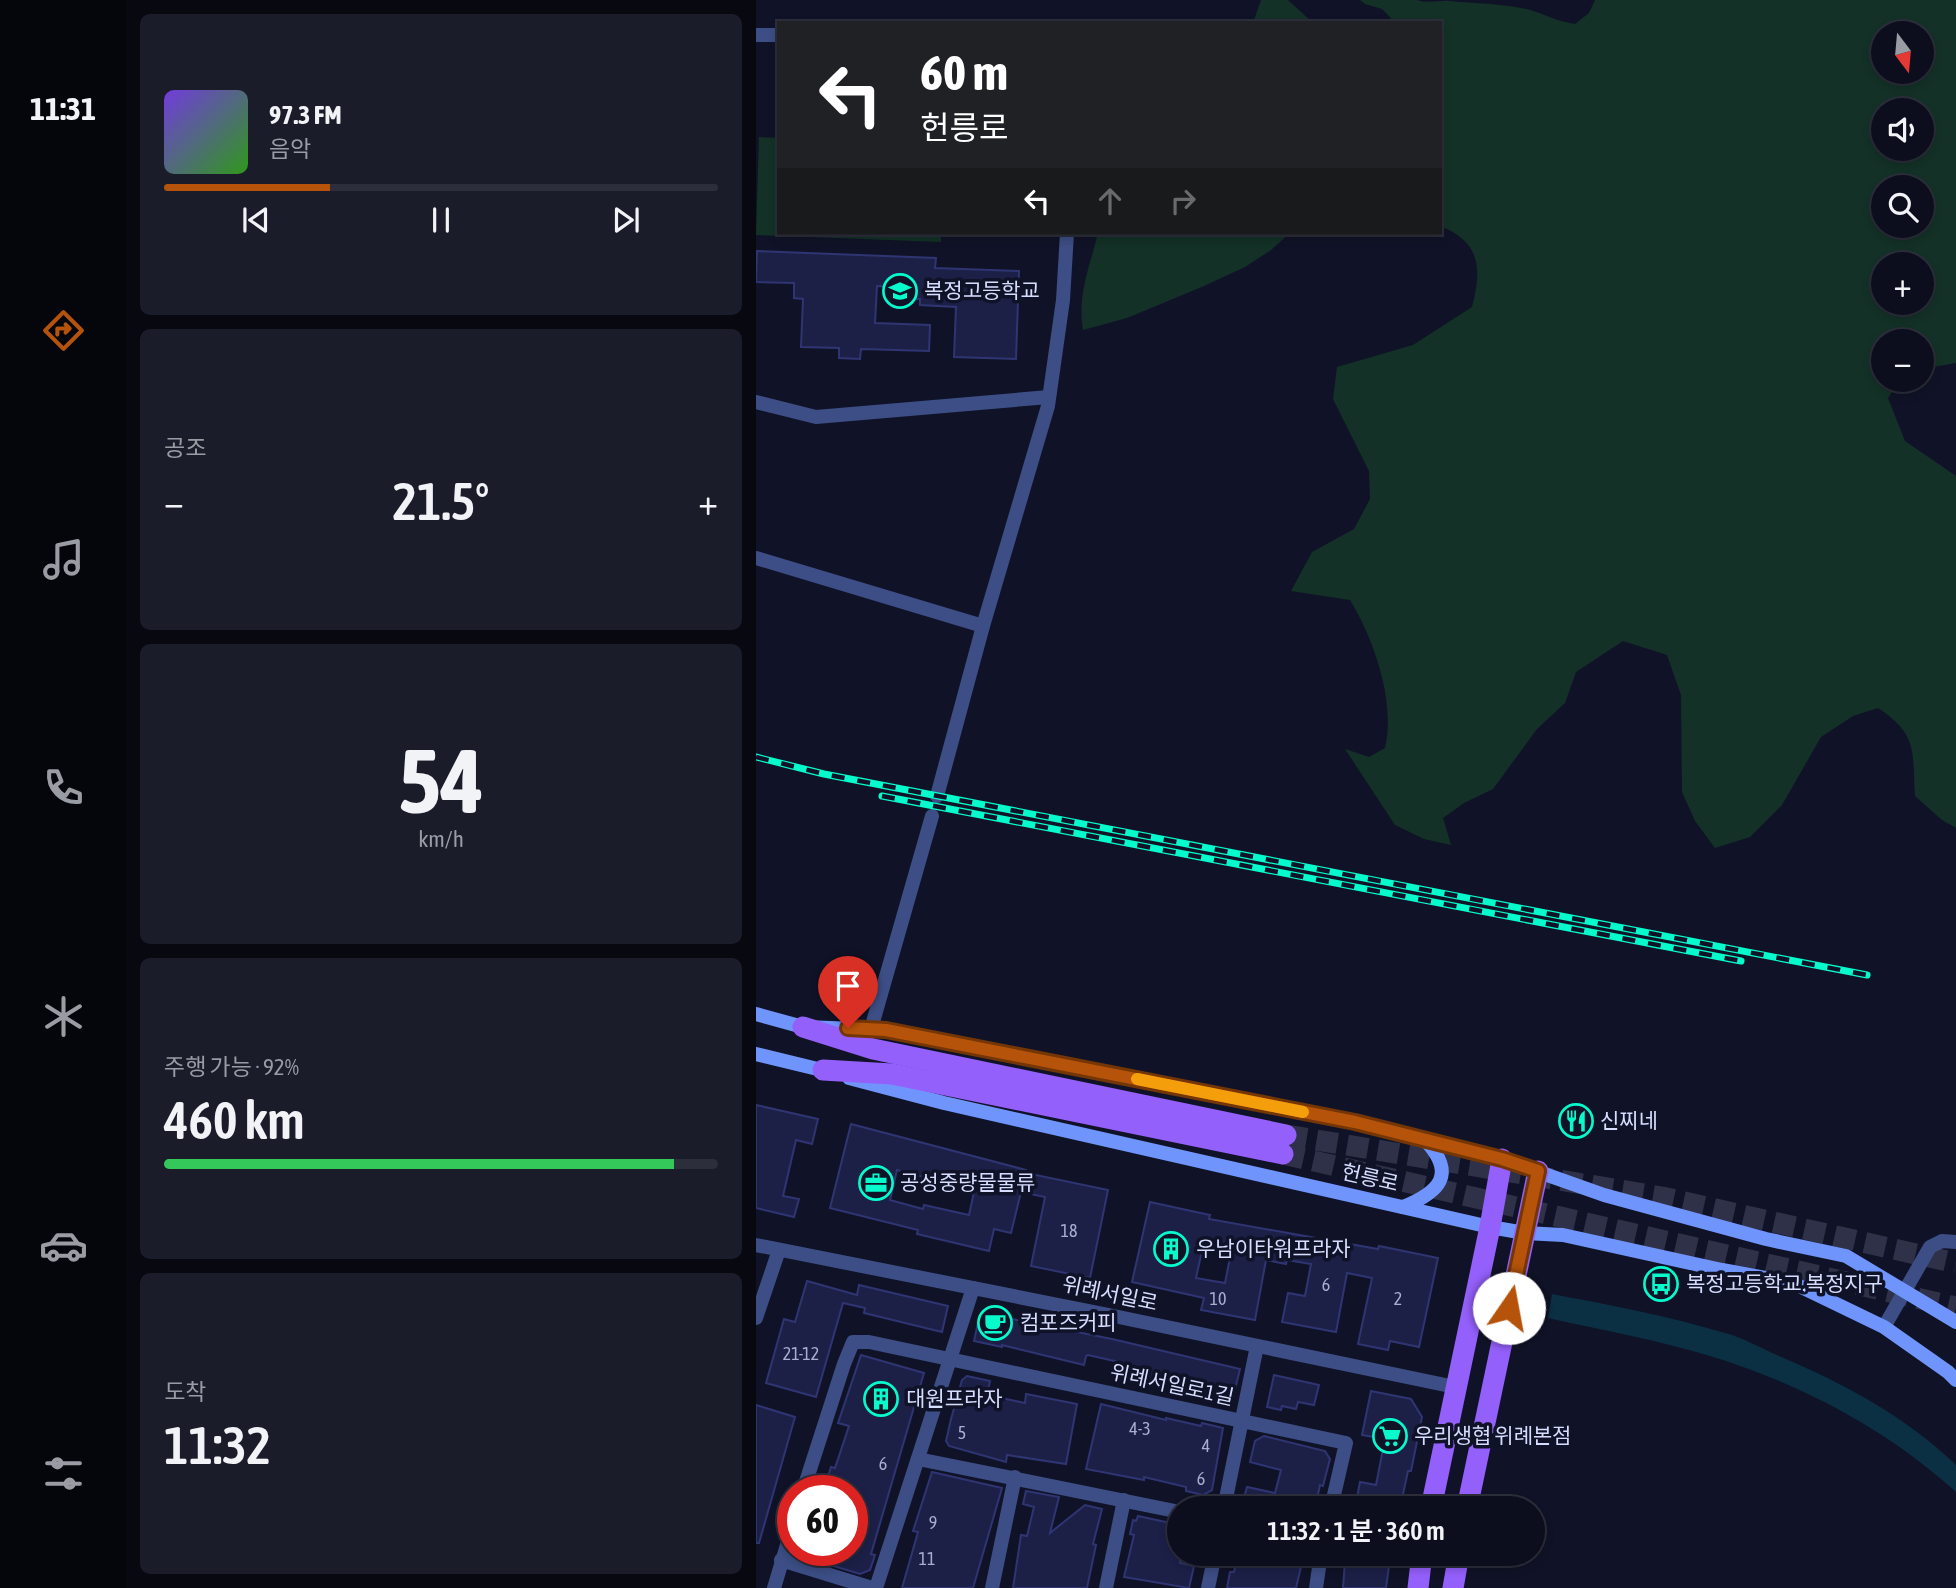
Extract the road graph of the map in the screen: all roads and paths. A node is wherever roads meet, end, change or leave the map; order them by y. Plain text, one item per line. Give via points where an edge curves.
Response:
1 (756, 35) edge
2 (777, 35) edge
3 (1067, 235) edge
4 (1049, 397) junction
5 (756, 402) edge
6 (756, 558) edge
7 (983, 626) junction
8 (937, 796) dead end
9 (932, 816) dead end
10 (756, 1014) edge
11 (803, 1027) junction
12 (871, 1029) junction
13 (756, 1054) edge
14 (823, 1070) junction
15 (1425, 1140) junction
16 (1502, 1159) junction
17 (1538, 1171) junction
18 (1403, 1207) junction
19 (1490, 1227) junction
20 (1525, 1234) junction
21 (1956, 1241) edge
22 (756, 1245) edge
23 (779, 1250) junction
24 (973, 1288) junction
25 (1905, 1291) junction
26 (756, 1318) edge
27 (1956, 1322) edge
28 (1884, 1327) junction
29 (1257, 1346) junction
30 (950, 1361) junction
31 (1956, 1380) edge
32 (1455, 1387) junction
33 (1242, 1421) junction
34 (918, 1458) junction
35 (808, 1475) edge
36 (1015, 1477) junction
37 (1226, 1496) edge
38 (1334, 1496) edge
39 (1433, 1496) edge
40 (1470, 1496) edge
41 (1124, 1500) junction
42 (1167, 1509) edge
43 (780, 1566) edge
44 (801, 1566) edge
45 (1213, 1566) edge
46 (1319, 1566) edge
47 (1421, 1566) edge
48 (1456, 1566) edge
49 (774, 1588) edge
50 (874, 1588) edge
51 (992, 1588) edge
52 (1106, 1588) edge
53 (1208, 1588) edge
54 (1316, 1588) edge
55 (1418, 1588) edge
56 (1453, 1588) edge

1 - 2 street
3 - 4 street
4 - 5 street via 816,416
4 - 7 street
6 - 7 street
7 - 8 street
9 - 12 street
10 - 11 main road
11 - 12 main road
11 - 14 main road via 873,1049 1285,1144 905,1077
12 - 15 main road
13 - 14 main road, 헌릉로
14 - 18 main road, 헌릉로 via 944,1103
15 - 16 main road
15 - 18 main road via 1436,1152 1443,1171 1441,1181 1425,1198
16 - 17 main road
16 - 19 main road
17 - 20 main road
17 - 25 main road via 1658,1210 1846,1256
18 - 19 main road, 헌릉로
19 - 20 main road, 헌릉로
19 - 32 main road
20 - 28 main road, 헌릉로 via 1563,1235 1793,1283
20 - 40 main road
21 - 25 street via 1930,1247
22 - 23 street, 위례서일로
23 - 24 street, 위례서일로
23 - 26 street
24 - 29 street, 위례서일로
24 - 30 street
25 - 27 main road
25 - 28 street
28 - 31 main road, 헌릉로
29 - 32 street, 위례서일로
29 - 33 street, 위례서일로1길
30 - 33 street, 위례서일로1길
30 - 34 street
30 - 35 street, 위례서일로1길 via 853,1342
32 - 39 main road
33 - 37 street, 위례서일로1길
33 - 38 street, 위례서일로1길 via 1346,1443
34 - 36 street
34 - 50 street
36 - 41 street
36 - 51 street
41 - 42 street
41 - 52 street
43 - 49 street
44 - 50 street
45 - 53 street
46 - 54 street
47 - 55 main road
48 - 56 main road

